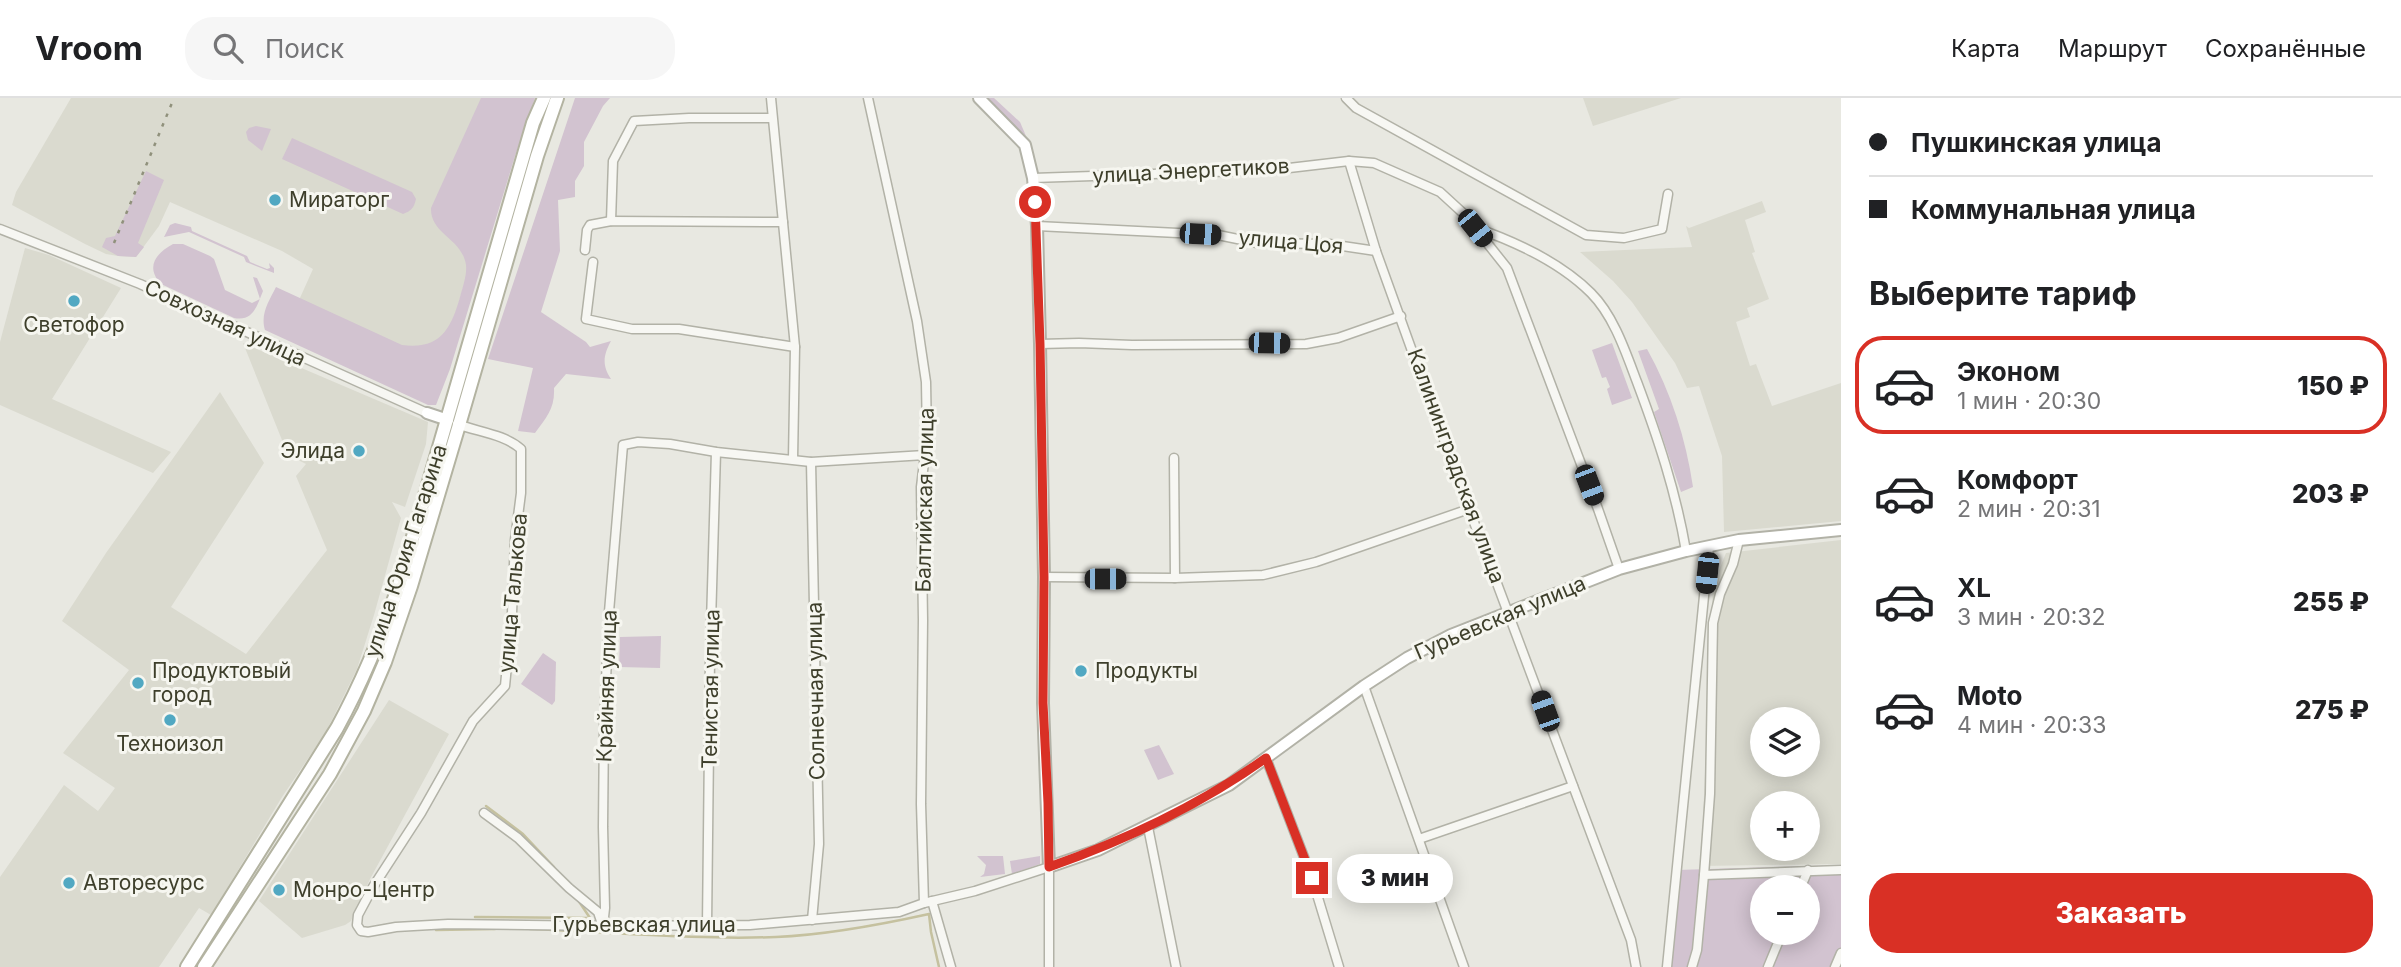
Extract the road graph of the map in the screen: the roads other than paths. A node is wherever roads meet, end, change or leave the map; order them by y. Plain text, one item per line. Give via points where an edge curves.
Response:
1 (544, 98) edge
2 (557, 98) edge
3 (771, 98) edge
4 (868, 98) edge
5 (979, 98) edge
6 (1346, 98) edge
7 (772, 118) junction
8 (1349, 161) junction
9 (1033, 178) junction
10 (1668, 194) dead end
11 (611, 221) junction
12 (783, 222) junction
13 (1037, 226) junction
14 (1475, 228) junction
15 (0, 229) edge
16 (585, 250) dead end
17 (1376, 251) junction
18 (593, 262) dead end
19 (1401, 316) junction
20 (1040, 344) junction
21 (795, 347) junction
22 (427, 413) joint
23 (454, 423) junction
24 (716, 452) junction
25 (925, 455) junction
26 (1174, 458) dead end
27 (793, 459) junction
28 (811, 462) junction
29 (1469, 509) junction
30 (1841, 530) edge
31 (1739, 540) junction
32 (1710, 546) junction
33 (1686, 551) junction
34 (1619, 569) junction
35 (1044, 577) junction
36 (1175, 578) junction
37 (1509, 611) junction
38 (1364, 686) junction
39 (1266, 758) junction
40 (1573, 786) junction
41 (484, 813) dead end
42 (1147, 827) junction
43 (1419, 839) junction
44 (1049, 867) junction
45 (1808, 870) junction
46 (1841, 870) edge
47 (1704, 875) junction
48 (1806, 875) edge
49 (925, 903) junction
50 (812, 920) junction
51 (603, 926) junction
52 (707, 926) junction
53 (368, 932) joint
54 (1777, 945) edge
55 (1841, 954) edge
56 (187, 967) edge
57 (204, 967) edge
58 (951, 967) edge
59 (1049, 967) edge
60 (1176, 967) edge
61 (1339, 967) edge
62 (1464, 967) edge
63 (1636, 967) edge
64 (1667, 967) edge
65 (1692, 967) edge
66 (1768, 967) edge
67 (1835, 967) edge

1 - 23 main road, улица Юрия Гагарина via 533,123
2 - 23 main road, улица Юрия Гагарина
3 - 7 street
4 - 25 street, Балтийская улица via 917,321 926,382
5 - 9 street via 1025,145
6 - 10 street via 1356,108 1586,235 1624,238 1662,229
7 - 11 street via 634,121 614,161
7 - 12 street
8 - 9 street, улица Энергетиков via 1260,170
8 - 14 street, улица Энергетиков via 1374,163 1440,192
8 - 17 street, Калининградская улица
9 - 13 street
11 - 12 street
11 - 16 street via 590,225
12 - 21 street
13 - 17 street, улица Цоя via 1218,235 1257,243 1329,244
13 - 20 street
14 - 33 street via 1509,240 1570,275 1593,295 1623,345 1657,433
14 - 34 street, улица Энергетиков via 1507,268
15 - 22 street, Совхозная улица via 140,284
17 - 19 street, Калининградская улица
18 - 21 street via 586,319 632,329 679,329
19 - 20 street via 1306,344
19 - 29 street, Калининградская улица
20 - 35 street
21 - 27 street
22 - 23 street, Совхозная улица
23 - 53 street, улица Талькова via 498,436 521,449 505,686 472,720 421,813 373,887 358,915 357,925
23 - 56 main road, улица Юрия Гагарина via 358,691
23 - 57 main road, улица Юрия Гагарина via 399,623 364,711 330,774
24 - 27 street
24 - 51 street, Крайняя улица via 670,444 623,446 604,726
24 - 52 street, Тенистая улица
25 - 28 street
25 - 49 street, Балтийская улица via 921,487
26 - 36 street
27 - 28 street
28 - 50 street, Солнечная улица via 819,844
29 - 36 street via 1316,562 1264,575
29 - 37 street, Калининградская улица
30 - 31 street, Гурьевская улица
31 - 32 street, Гурьевская улица
31 - 47 street via 1713,623
32 - 33 street, Гурьевская улица
32 - 64 street
33 - 34 street, Гурьевская улица
34 - 37 street, Гурьевская улица
35 - 36 street
35 - 44 street
37 - 38 street, Гурьевская улица via 1451,635
37 - 40 street, Калининградская улица
38 - 39 street, Гурьевская улица
38 - 43 street
39 - 42 street, Гурьевская улица via 1229,785
39 - 61 street via 1312,878
40 - 43 street
40 - 63 street, Калининградская улица via 1631,940
41 - 51 street via 598,912
42 - 44 street, Гурьевская улица
42 - 60 street
43 - 62 street
44 - 49 street, Гурьевская улица
44 - 59 street
45 - 46 street
45 - 47 street
45 - 48 street
47 - 65 street
49 - 50 street, Гурьевская улица via 898,912
49 - 58 street, Балтийская улица
50 - 52 street, Гурьевская улица
51 - 52 street, Гурьевская улица
51 - 53 street, Гурьевская улица via 448,923
54 - 66 street
55 - 67 street

